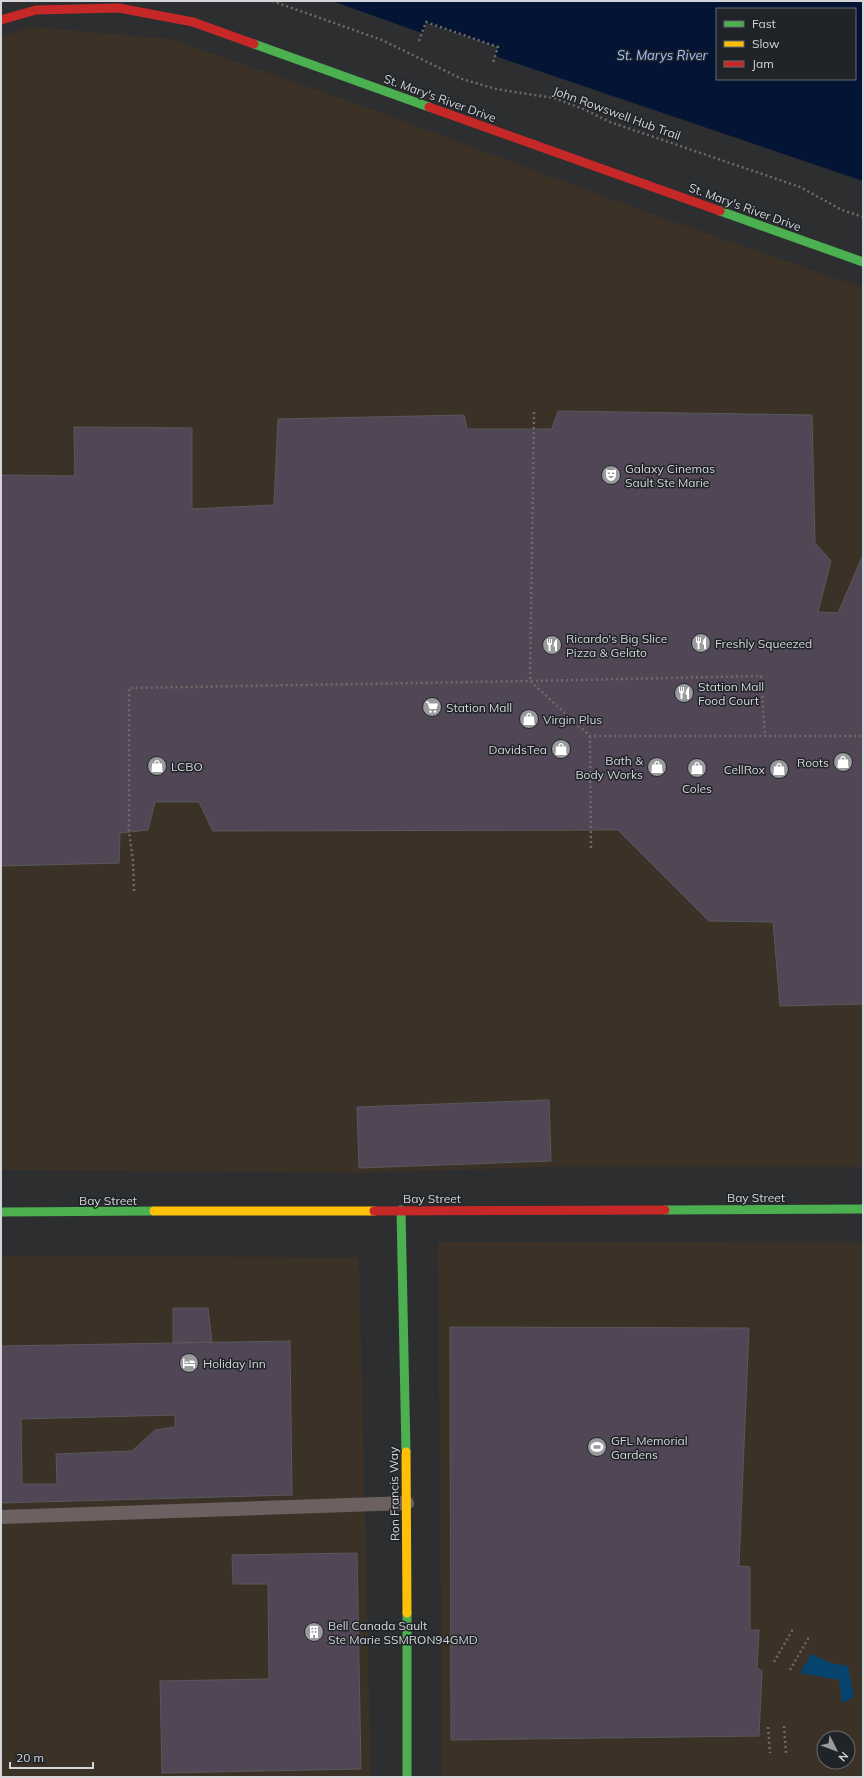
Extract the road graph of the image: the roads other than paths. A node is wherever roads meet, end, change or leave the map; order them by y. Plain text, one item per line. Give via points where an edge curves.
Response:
1 (1, 20) edge
2 (863, 262) edge
3 (863, 1209) edge
4 (401, 1210) junction
5 (1, 1212) edge
6 (407, 1503) junction
7 (1, 1517) edge
8 (407, 1777) edge

1 - 2 street, St. Mary's River Drive via 36,10 119,8 193,22
3 - 4 street, Bay Street
4 - 5 street, Bay Street
4 - 6 street, Ron Francis Way
6 - 7 lane
6 - 8 street, Ron Francis Way

